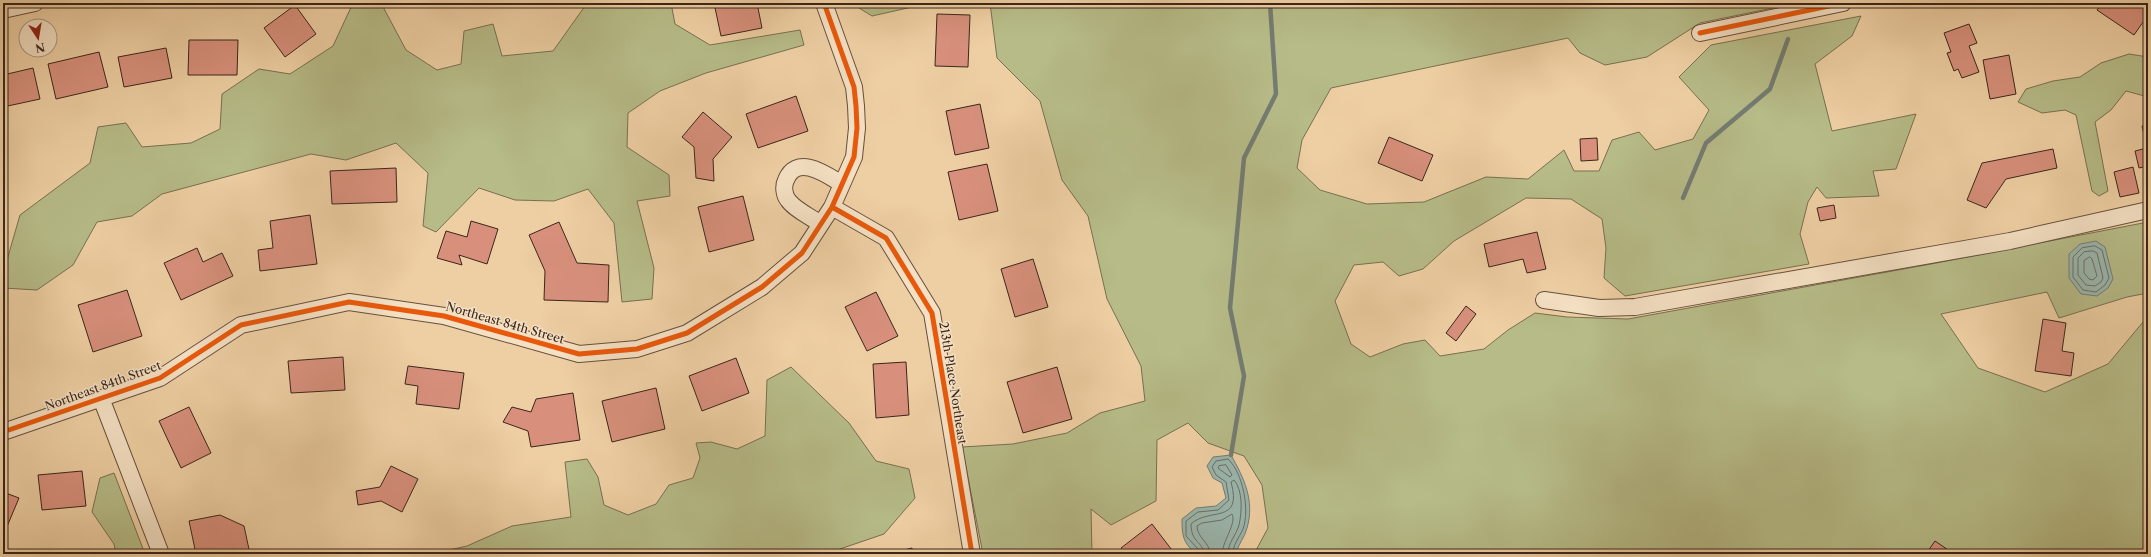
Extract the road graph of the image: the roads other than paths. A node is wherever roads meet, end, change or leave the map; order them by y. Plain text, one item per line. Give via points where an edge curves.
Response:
1 (35, 3) edge
2 (824, 3) edge
3 (1844, 3) edge
4 (3, 10) edge
5 (1700, 33) dead end
6 (842, 184) junction
7 (832, 207) junction
8 (2148, 210) edge
9 (821, 224) junction
10 (1544, 300) dead end
11 (101, 398) junction
12 (3, 432) edge
13 (161, 554) edge
14 (972, 554) edge

1 - 4 street
2 - 6 street via 855,94 857,128 854,157
3 - 5 street
6 - 7 street
6 - 9 street via 808,167 795,169 786,180 785,194 788,200
7 - 9 street, Northeast 84th Street
7 - 14 street, 213th Place Northeast via 886,238 932,313
8 - 10 street via 2010,241 1635,307 1599,308
9 - 11 street, Northeast 84th Street via 802,253 762,288 687,333 637,348 579,354 444,316 349,302 241,325 160,378
11 - 12 street, Northeast 84th Street
11 - 13 street

